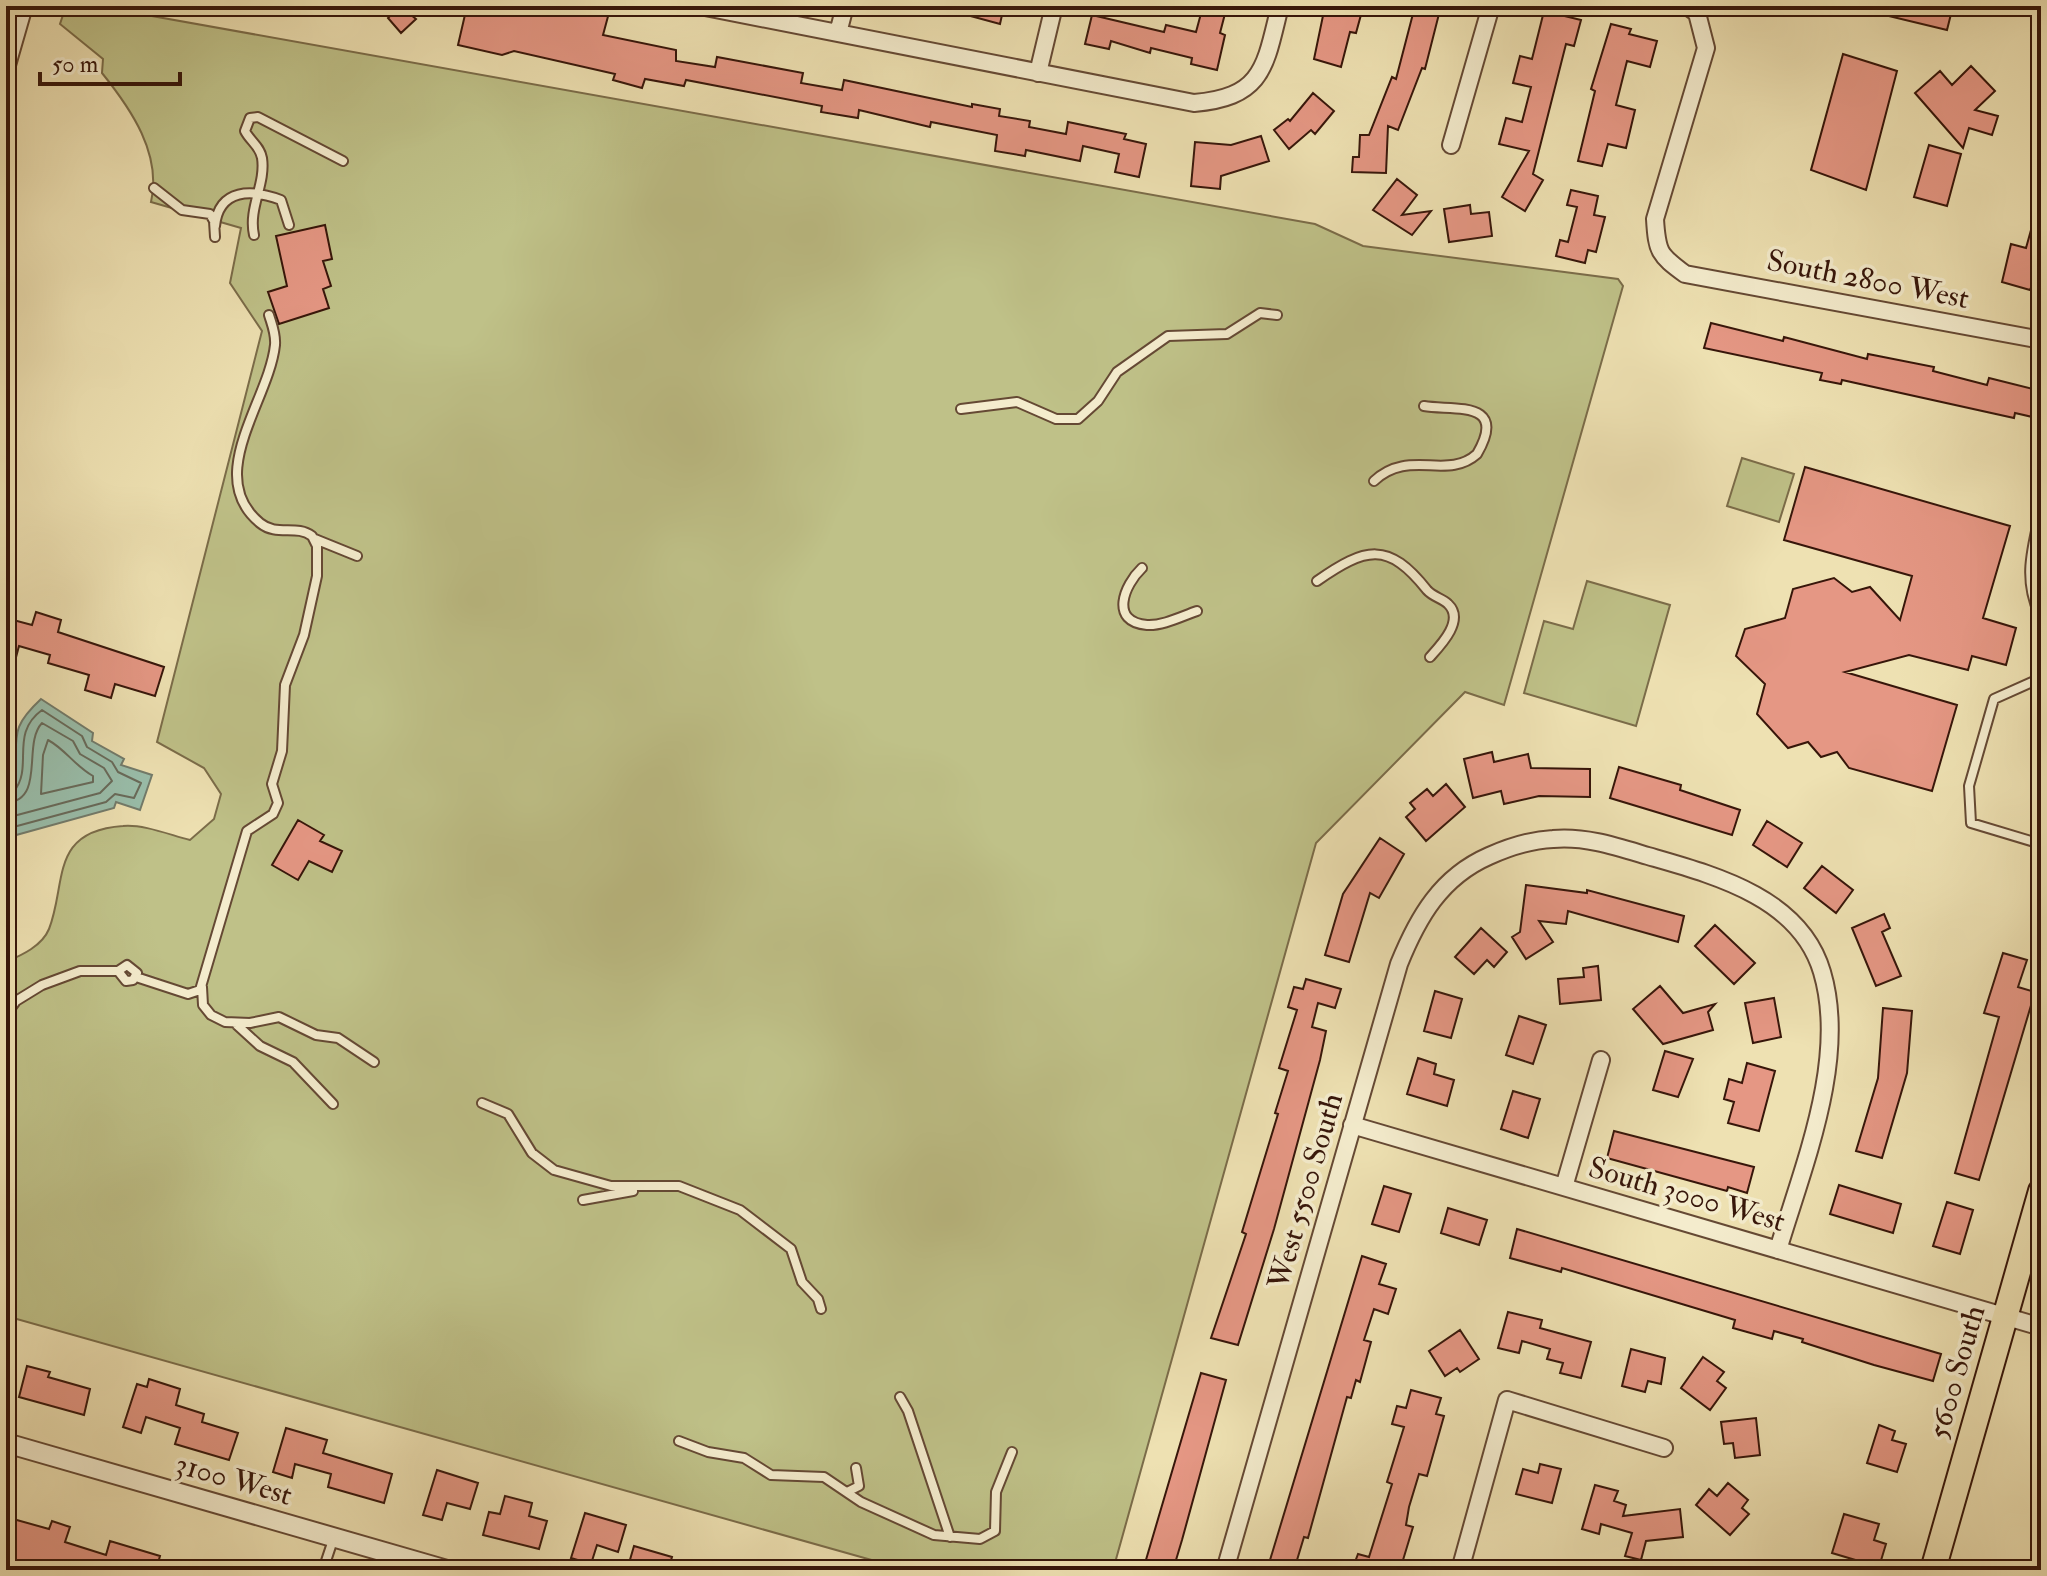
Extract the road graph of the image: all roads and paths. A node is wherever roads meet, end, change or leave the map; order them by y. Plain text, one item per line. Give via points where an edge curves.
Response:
1 (23, 6) edge
2 (700, 6) edge
3 (845, 6) edge
4 (1054, 6) edge
5 (1280, 6) edge
6 (1491, 6) edge
7 (1692, 9) edge
8 (838, 33) junction
9 (6, 65) edge
10 (1038, 73) junction
11 (1451, 145) dead end
12 (343, 161) dead end
13 (154, 188) dead end
14 (257, 192) junction
15 (289, 225) dead end
16 (215, 226) junction
17 (254, 235) dead end
18 (215, 237) dead end
19 (269, 315) dead end
20 (1277, 315) dead end
21 (2041, 340) edge
22 (1424, 406) dead end
23 (961, 409) dead end
24 (1374, 481) dead end
25 (2041, 509) edge
26 (315, 539) junction
27 (357, 556) dead end
28 (1142, 568) dead end
29 (1317, 581) dead end
30 (313, 601) junction
31 (323, 604) dead end
32 (1197, 611) dead end
33 (2041, 618) edge
34 (1430, 657) dead end
35 (2041, 678) edge
36 (2041, 844) edge
37 (202, 986) junction
38 (188, 994) junction
39 (203, 1005) junction
40 (6, 1015) edge
41 (249, 1027) junction
42 (1601, 1060) dead end
43 (374, 1062) dead end
44 (482, 1103) dead end
45 (333, 1104) dead end
46 (1352, 1125) junction
47 (602, 1184) junction
48 (645, 1187) junction
49 (1564, 1187) junction
50 (2041, 1191) edge
51 (602, 1199) junction
52 (583, 1200) dead end
53 (1778, 1250) junction
54 (821, 1309) dead end
55 (2005, 1317) junction
56 (2041, 1327) edge
57 (900, 1397) dead end
58 (679, 1441) dead end
59 (6, 1443) edge
60 (1664, 1448) dead end
61 (1012, 1452) dead end
62 (856, 1468) dead end
63 (847, 1492) junction
64 (334, 1537) junction
65 (950, 1537) junction
66 (323, 1570) edge
67 (447, 1570) edge
68 (1225, 1570) edge
69 (1460, 1570) edge
70 (1933, 1570) edge

1 - 9 street
2 - 8 street
3 - 8 street
4 - 10 street
5 - 10 street via 1267,60 1250,86 1225,101 1194,103
6 - 11 street
7 - 21 street, South 2800 West via 1706,48 1655,219 1662,257 1685,274
8 - 10 street
12 - 14 lane via 258,117 250,118 245,131 262,157
13 - 16 lane via 182,210 210,214
14 - 15 lane via 281,200
14 - 16 lane via 227,200
14 - 17 lane
16 - 18 lane
19 - 26 lane via 274,352 250,420 237,473 238,495 268,529 303,530
20 - 23 lane via 1260,313 1227,334 1168,336 1117,372 1078,419 1056,419 1017,402
22 - 24 lane via 1475,411 1485,435 1477,454 1452,466 1399,466
25 - 33 lane via 2028,570 2030,597
26 - 27 lane
26 - 30 lane
28 - 32 lane via 1128,581 1123,596 1130,619 1158,624
29 - 34 lane via 1351,559 1371,554 1404,563 1453,611 1450,630
30 - 31 lane
30 - 37 lane via 285,685 282,751 272,784 278,803 273,814 247,831
35 - 36 lane via 1994,699 1969,786 1971,823
37 - 38 lane
37 - 39 lane
38 - 39 lane
38 - 40 lane via 136,977 132,966 123,965 118,971 90,969 42,985 16,1001
39 - 41 lane via 218,1020
41 - 43 lane via 279,1017 316,1035 338,1038
41 - 45 lane via 260,1046 293,1062
42 - 49 street
44 - 47 lane via 508,1114 547,1166
46 - 49 street, South 3000 West
46 - 53 street, West 5500 South via 1399,964 1416,921 1444,884 1486,857 1554,838 1596,841 1716,876 1790,919 1822,972 1830,1016 1830,1059
46 - 68 street, West 5500 South
47 - 48 lane
47 - 51 lane via 608,1192
48 - 51 lane
48 - 54 lane via 679,1186 740,1210 791,1249 802,1282
49 - 53 street, South 3000 West
50 - 55 main road, 5600 South
51 - 52 lane
53 - 55 street, South 3000 West
55 - 56 street, South 3000 West
55 - 70 main road, 5600 South
57 - 65 lane
58 - 63 lane via 744,1458 771,1475 824,1477
59 - 64 street, 3100 West
60 - 69 street via 1507,1400
61 - 65 lane via 996,1492 995,1531 980,1539
62 - 63 lane via 859,1486
63 - 65 lane via 919,1530
64 - 66 lane
64 - 67 street, 3100 West

